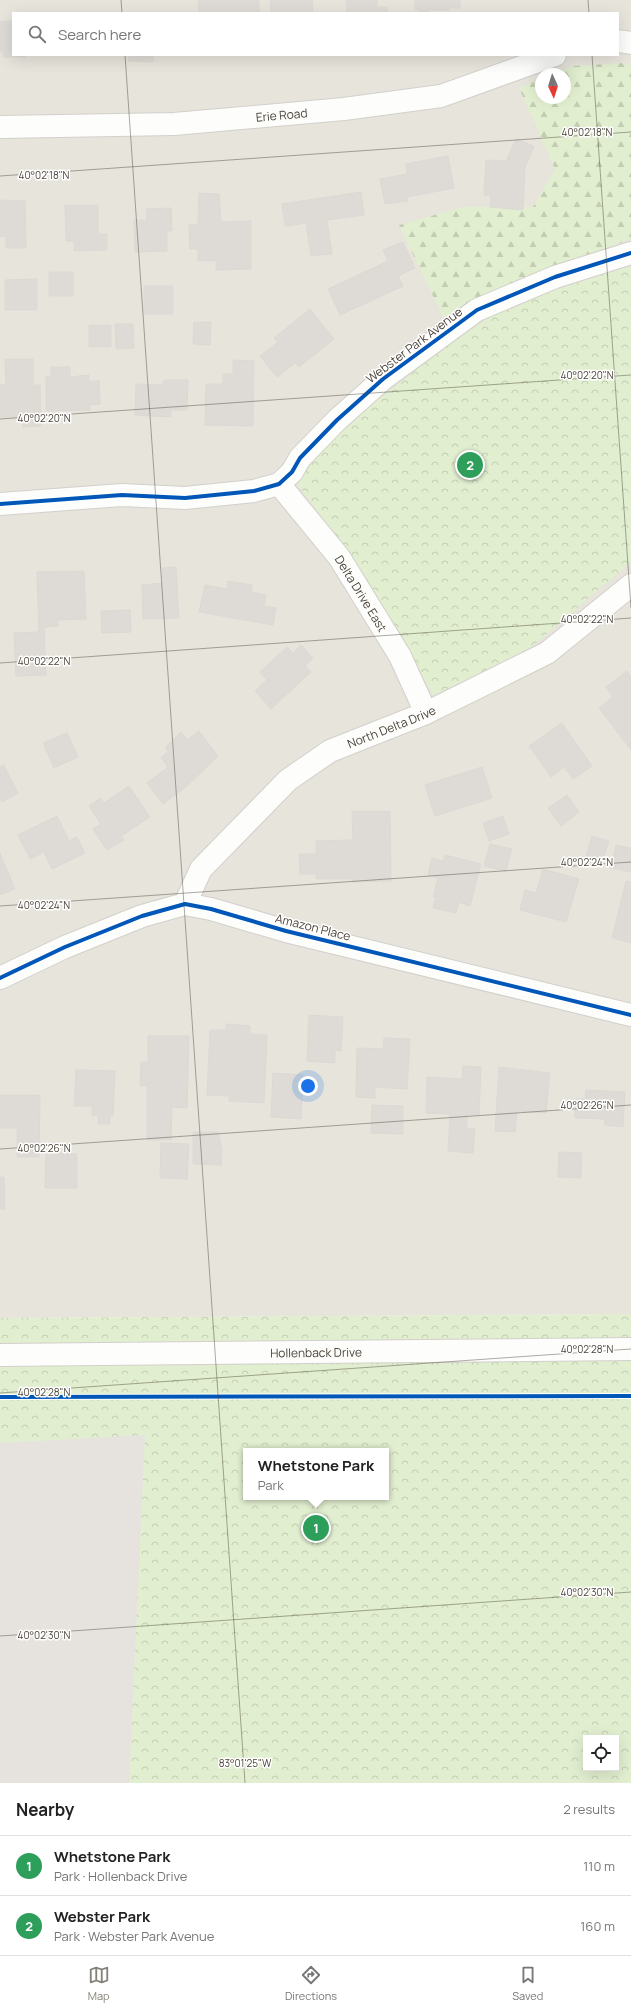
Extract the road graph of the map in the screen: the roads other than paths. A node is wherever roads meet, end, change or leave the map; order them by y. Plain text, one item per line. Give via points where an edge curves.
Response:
1 (619, 41) edge
2 (631, 43) edge
3 (552, 56) edge
4 (0, 127) edge
5 (631, 253) edge
6 (280, 484) junction
7 (0, 504) edge
8 (631, 585) edge
9 (426, 713) junction
10 (185, 904) junction
11 (0, 978) edge
12 (631, 1015) edge
13 (631, 1349) edge
14 (0, 1355) edge

1 - 2 street
3 - 4 street, Erie Road via 441,96 344,110 174,124
5 - 6 street, Webster Park Avenue via 555,276 477,310 383,379 337,420 300,458 292,472
6 - 7 street via 254,491 185,498 122,495
6 - 9 street, Delta Drive East via 340,557 400,656
8 - 9 street, North Delta Drive via 547,653
9 - 10 street, North Delta Drive via 330,751 288,780 201,869
10 - 11 street, Amazon Place via 135,919 65,947
10 - 12 street, Amazon Place
13 - 14 street, Hollenback Drive

